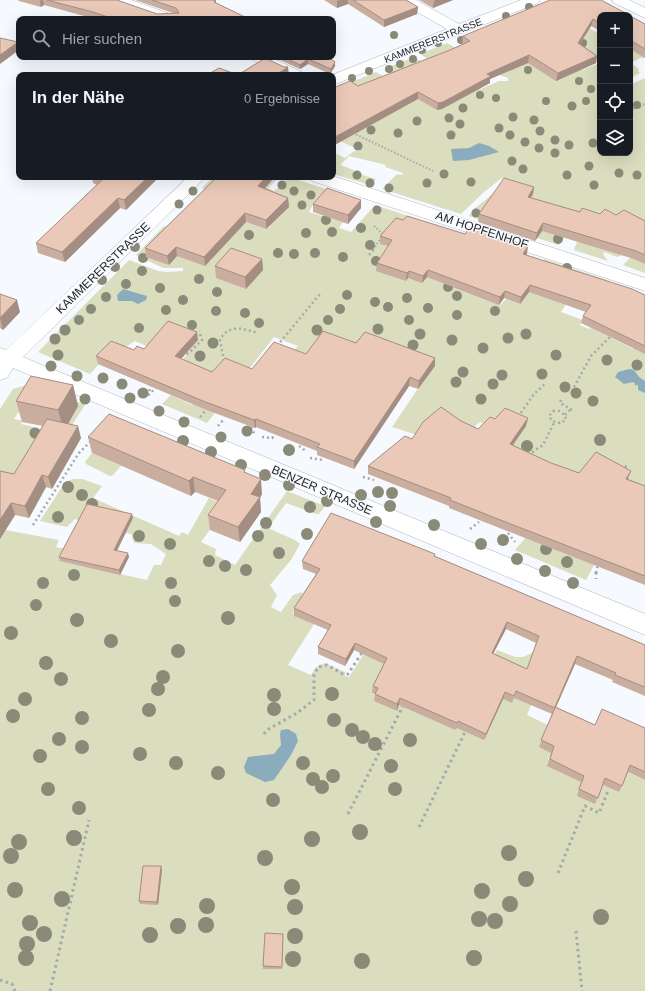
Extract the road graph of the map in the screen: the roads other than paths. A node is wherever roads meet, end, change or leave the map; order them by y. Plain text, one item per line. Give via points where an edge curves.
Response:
1 (118, 0) edge
2 (406, 0) edge
3 (533, 0) edge
4 (619, 0) edge
5 (645, 14) edge
6 (163, 16) edge
7 (459, 30) junction
8 (264, 60) edge
9 (290, 72) edge
10 (336, 79) edge
11 (195, 180) edge
12 (327, 180) edge
13 (645, 285) edge
14 (3, 362) edge
15 (645, 624) edge

1 - 6 street
2 - 7 street
3 - 7 street, KAMMERERSTRASSE
4 - 5 street
7 - 10 street, KAMMERERSTRASSE
8 - 9 street
11 - 14 street, KAMMERERSTRASSE
12 - 13 street, AM HOPFENHOF
14 - 15 street, BENZER STRASSE

